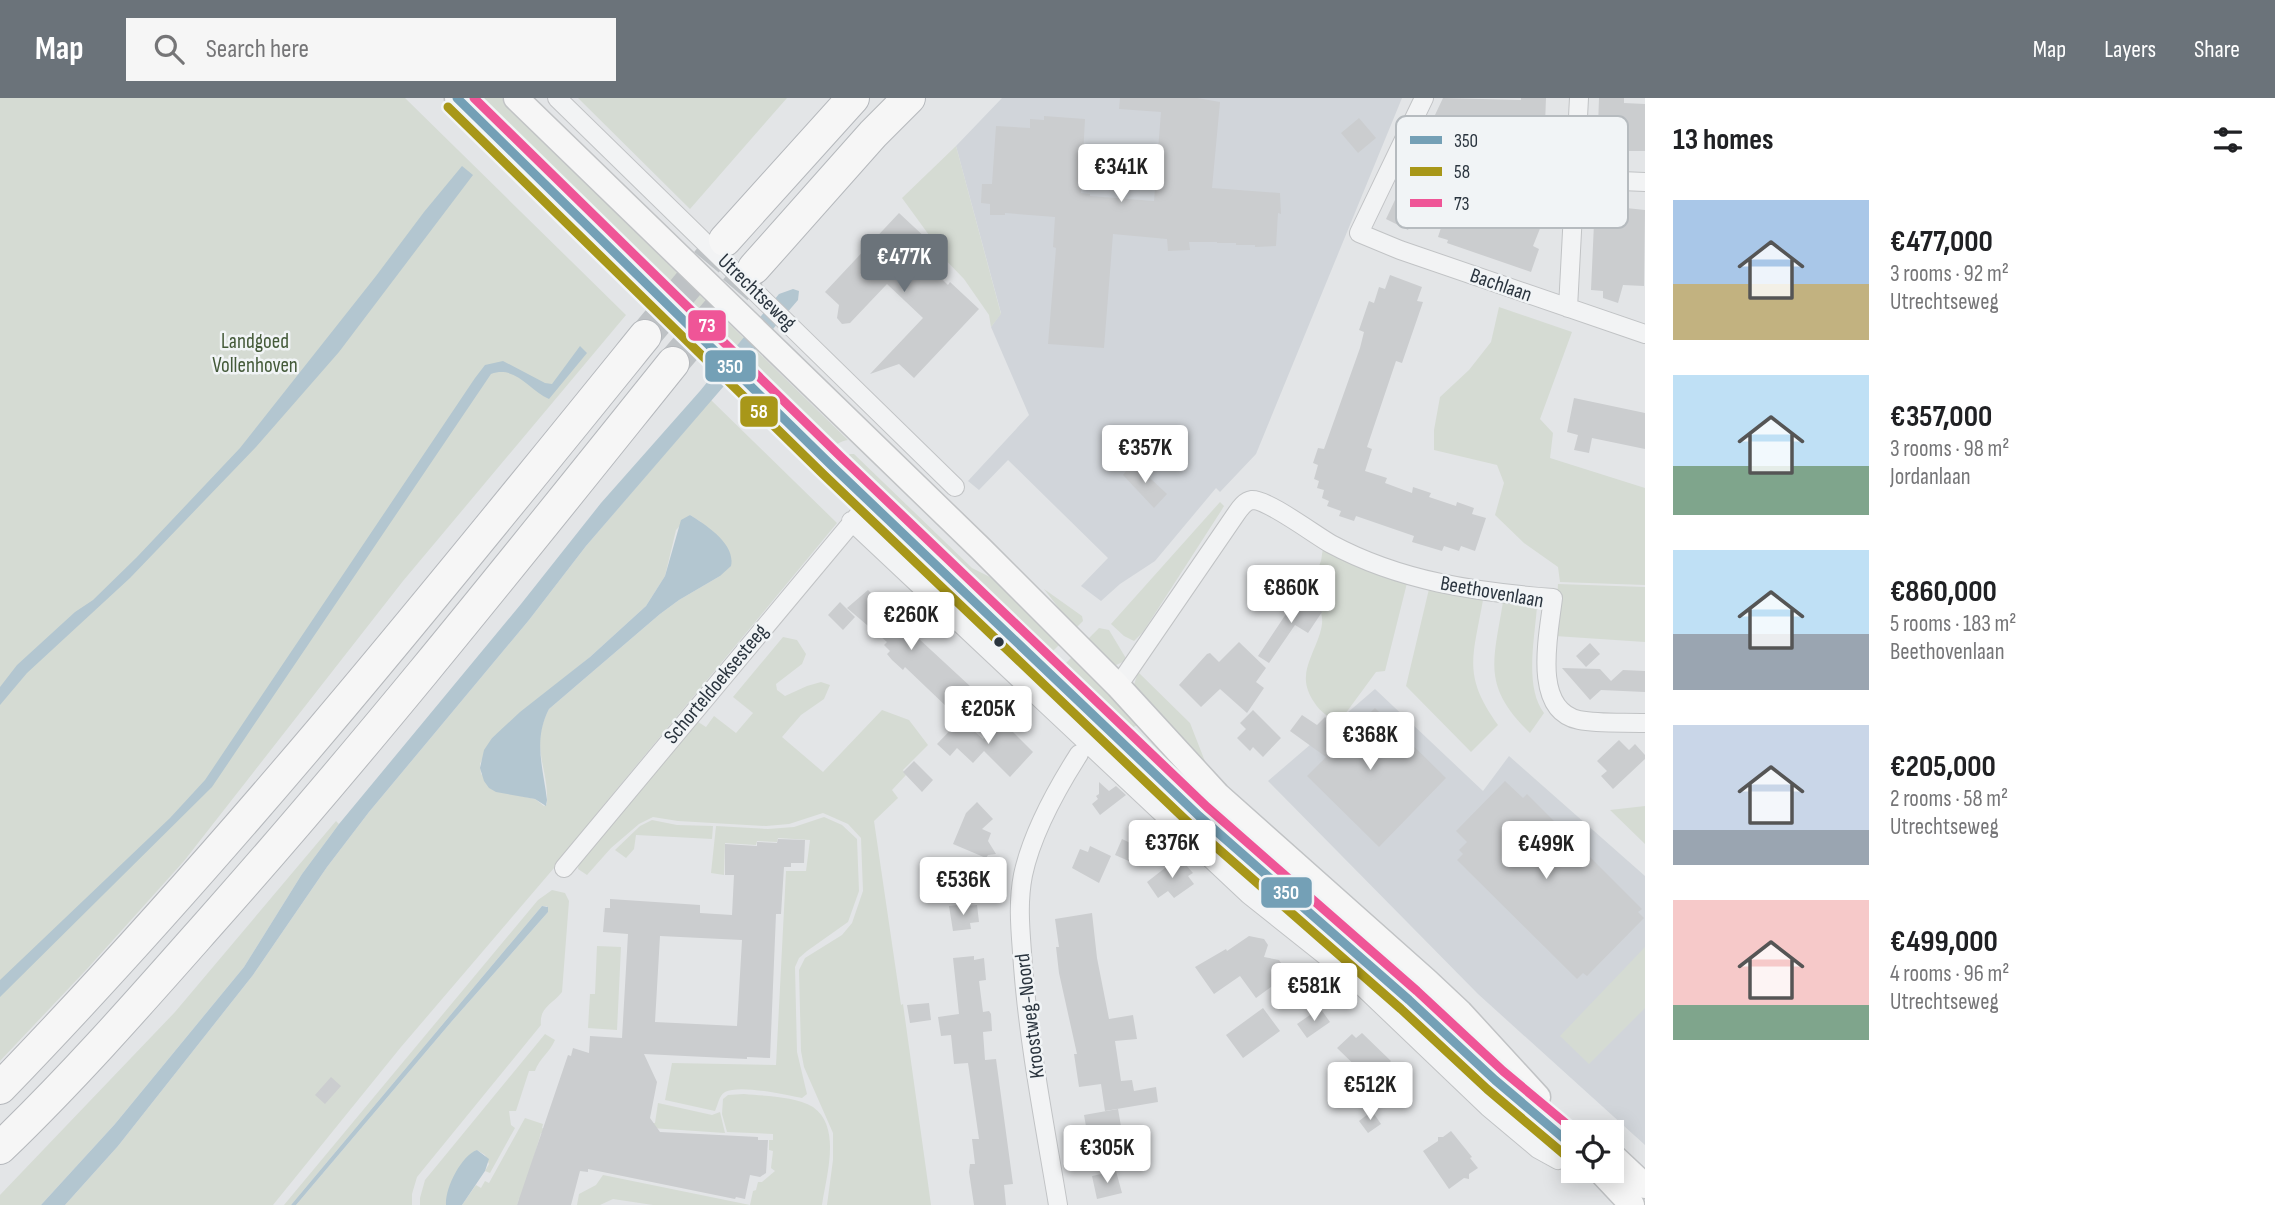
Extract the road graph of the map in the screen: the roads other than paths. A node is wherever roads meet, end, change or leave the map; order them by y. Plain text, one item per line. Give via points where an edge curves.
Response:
1 (457, 98) edge
2 (516, 98) edge
3 (556, 98) edge
4 (853, 98) edge
5 (909, 98) edge
6 (1424, 98) edge
7 (1579, 98) edge
8 (1415, 116) edge
9 (1578, 116) edge
10 (1396, 156) edge
11 (1572, 228) edge
12 (725, 240) tunnel mouth
13 (754, 268) tunnel mouth
14 (1568, 308) junction
15 (1645, 334) edge
16 (645, 336) tunnel mouth
17 (674, 363) tunnel mouth
18 (865, 436) junction
19 (831, 465) junction
20 (956, 487) dead end
21 (870, 502) junction
22 (851, 521) junction
23 (1118, 686) junction
24 (1152, 722) junction
25 (1645, 723) edge
26 (1126, 748) junction
27 (1079, 754) dead end
28 (564, 868) dead end
29 (1267, 875) junction
30 (1249, 895) junction
31 (1427, 981) junction
32 (1409, 1000) junction
33 (0, 1088) edge
34 (1568, 1120) edge
35 (1561, 1137) edge
36 (0, 1148) edge
37 (1561, 1157) edge
38 (1624, 1166) edge
39 (1611, 1183) edge
40 (1645, 1186) edge
41 (1058, 1205) edge
42 (1632, 1205) edge

1 - 19 main road
2 - 18 main road, Utrechtseweg
3 - 20 street, Utrechtseweg
4 - 12 highway
5 - 13 highway
6 - 8 street, Bachlaan
7 - 9 street
10 - 14 street, Bachlaan via 1359,233
11 - 14 street
14 - 15 street, Bachlaan
16 - 33 highway via 397,643 236,832
17 - 36 highway via 263,863 123,1020
18 - 19 main road via 845,447
18 - 23 main road, Utrechtseweg
19 - 21 main road
21 - 22 street, Schorteldoeksesteeg
21 - 26 main road
22 - 28 street, Schorteldoeksesteeg
22 - 30 street
23 - 24 main road, Utrechtseweg
23 - 25 street, Beethovenlaan via 1240,508 1253,500 1331,544 1419,580 1553,598 1546,674 1560,712 1578,720
24 - 26 main road
24 - 31 main road, Utrechtseweg via 1218,795
26 - 29 main road
27 - 41 street, Kroostweg-Noord via 1031,848 1018,910 1025,992
29 - 30 street
29 - 32 main road
30 - 37 street via 1352,977 1538,1149
31 - 32 main road
31 - 34 main road, Utrechtseweg via 1532,1091
32 - 35 main road
38 - 40 main road
39 - 42 main road

